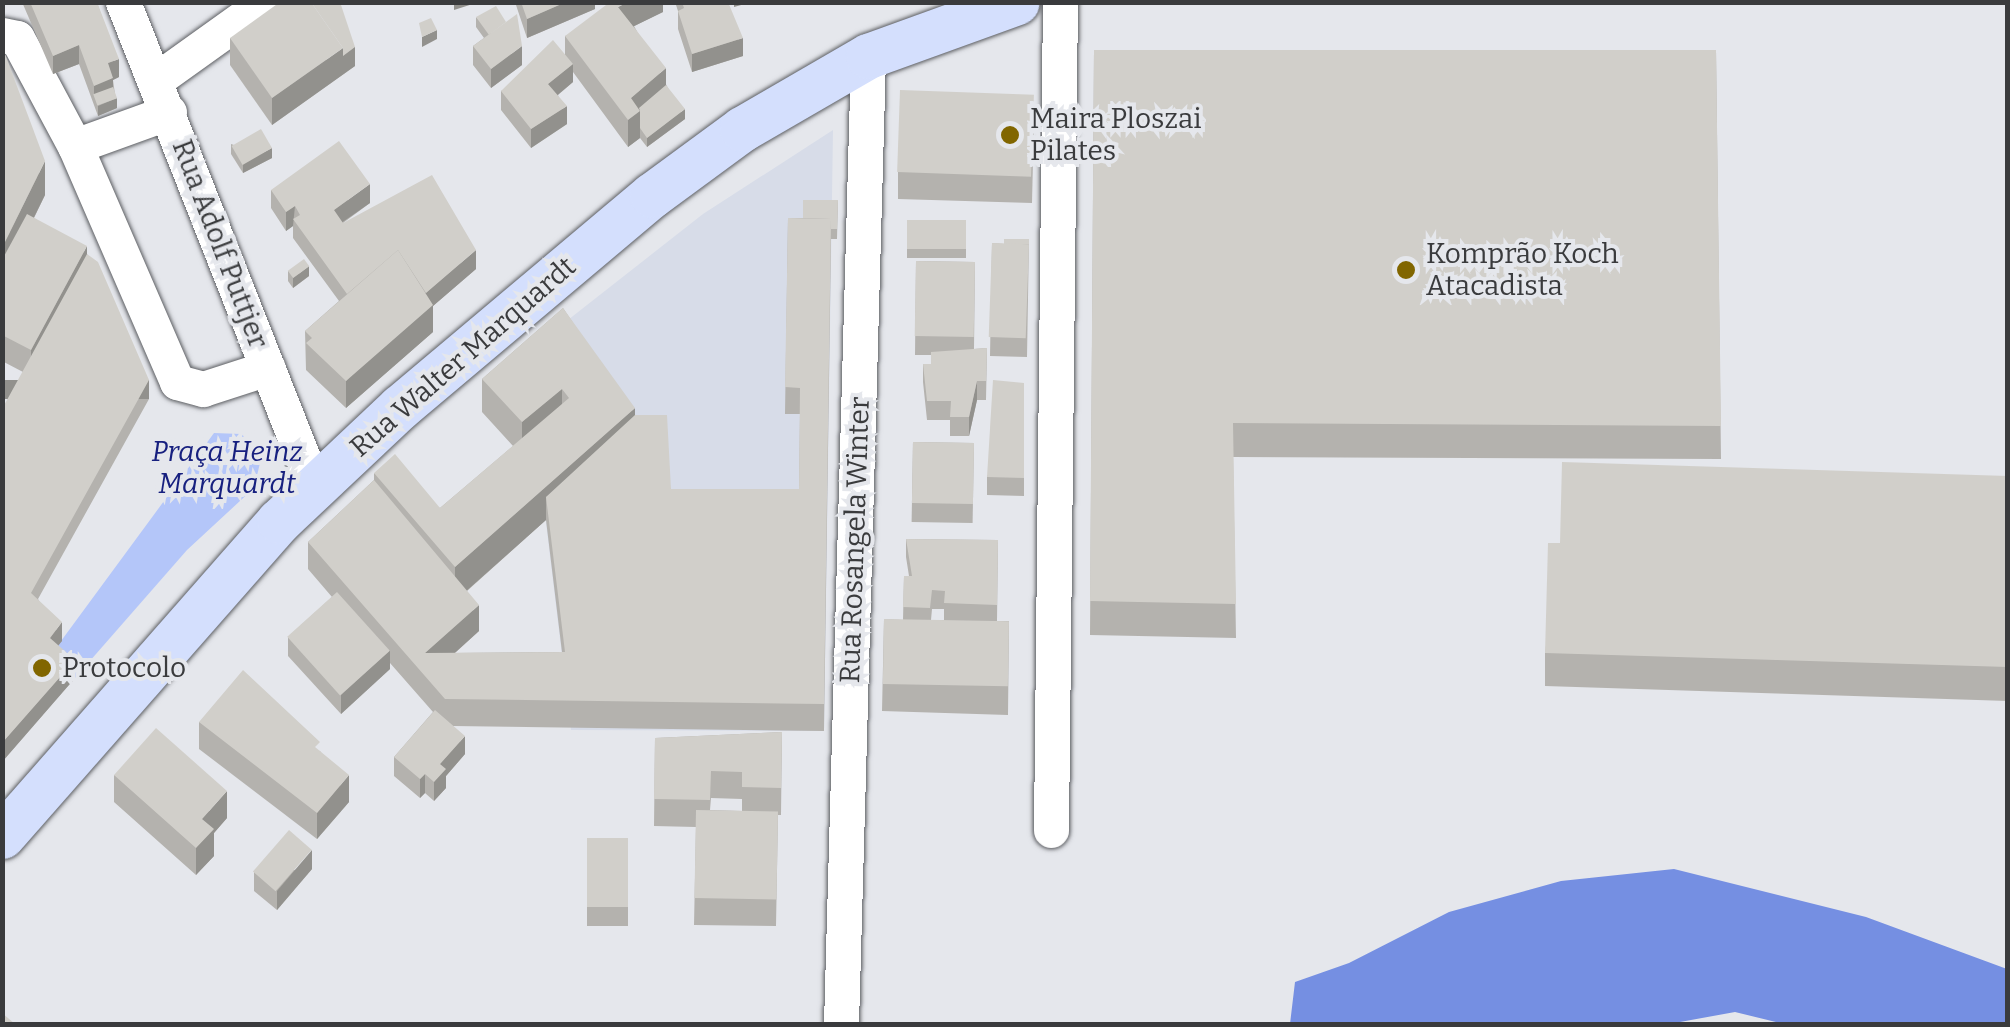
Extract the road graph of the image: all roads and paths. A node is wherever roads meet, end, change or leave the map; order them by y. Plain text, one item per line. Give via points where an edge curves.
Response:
1 (123, 2) edge
2 (265, 2) edge
3 (1017, 2) edge
4 (1060, 2) edge
5 (2, 35) edge
6 (868, 56) junction
7 (163, 96) junction
8 (75, 146) junction
9 (268, 368) junction
10 (314, 486) junction
11 (1052, 830) dead end
12 (2, 836) edge
13 (842, 1024) edge

1 - 7 street, Rua Adolf Puttjer
2 - 7 street
3 - 6 main road, Rua Walter Marquardt
4 - 11 street
5 - 8 street via 17,38
6 - 10 main road, Rua Walter Marquardt via 742,129 652,195
6 - 13 street, Rua Rosangela Winter
7 - 8 street
7 - 9 street, Rua Adolf Puttjer
8 - 9 street via 178,382 203,389
9 - 10 street, Rua Adolf Puttjer
10 - 12 main road, Rua Walter Marquardt

